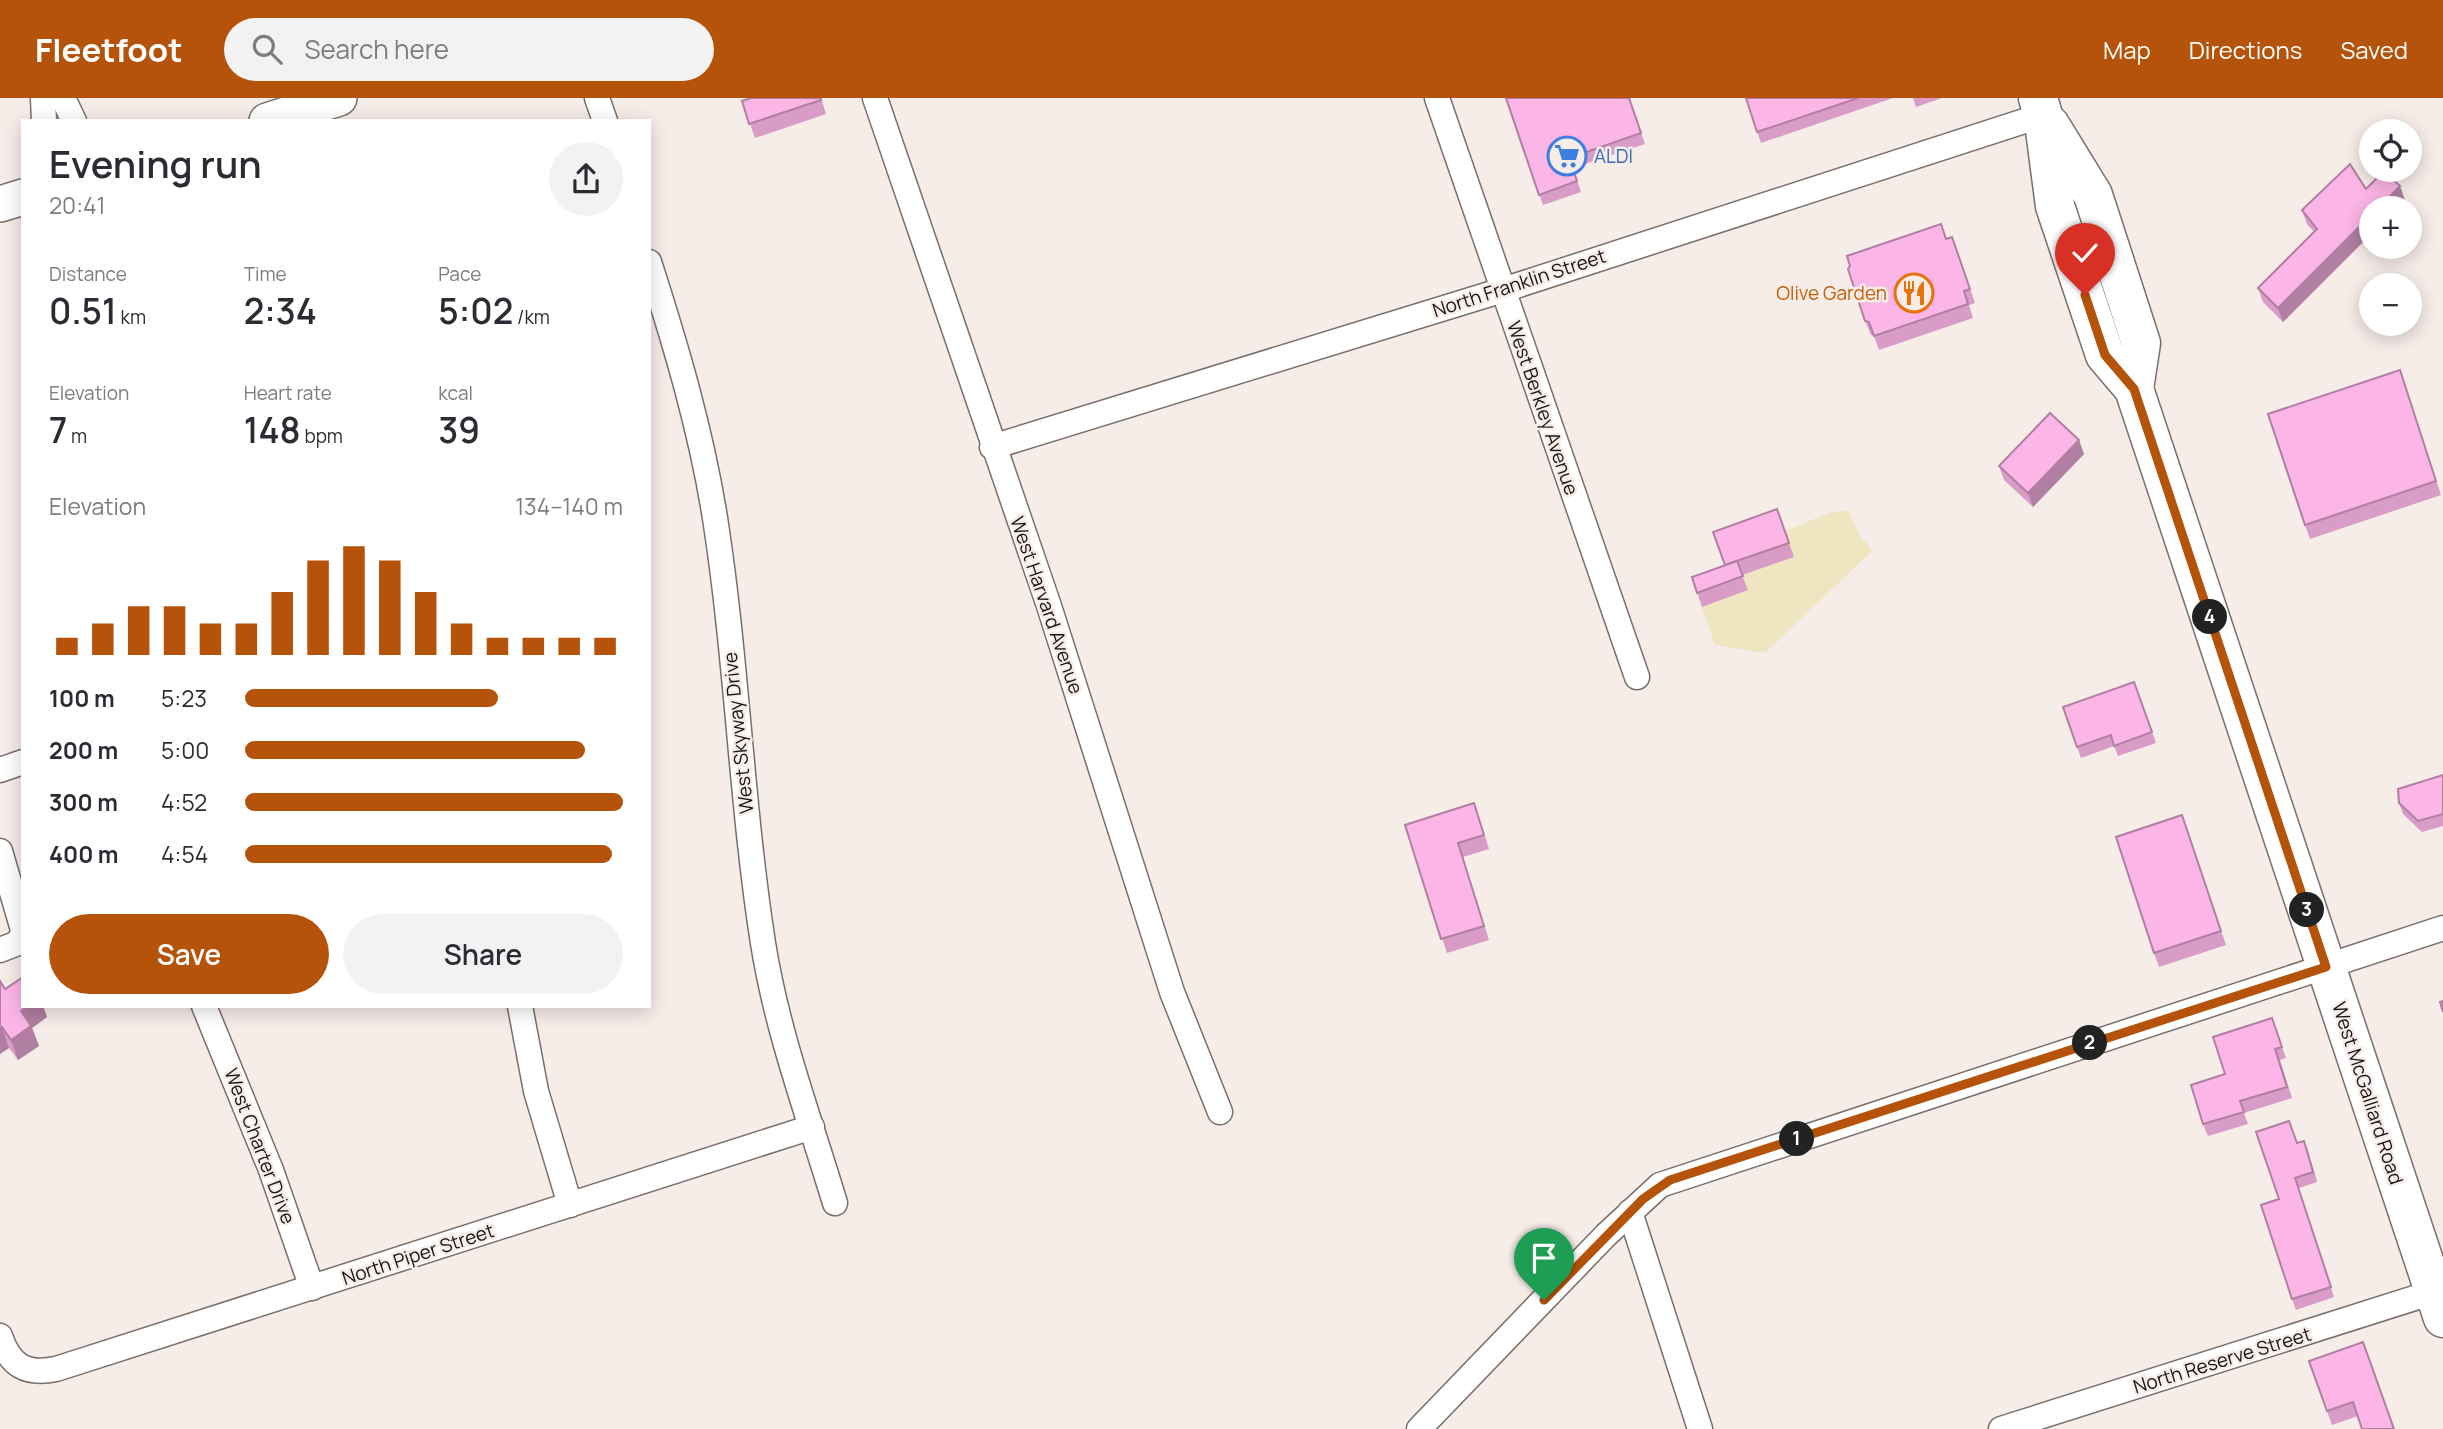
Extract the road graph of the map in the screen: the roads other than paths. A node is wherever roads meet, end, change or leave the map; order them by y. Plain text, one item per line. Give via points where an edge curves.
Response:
1 (43, 98) edge
2 (64, 98) edge
3 (339, 98) edge
4 (597, 98) edge
5 (875, 98) edge
6 (1437, 98) edge
7 (2041, 106) edge
8 (44, 119) edge
9 (73, 119) edge
10 (273, 119) edge
11 (604, 119) edge
12 (21, 198) edge
13 (0, 204) edge
14 (651, 269) edge
15 (1503, 290) junction
16 (992, 447) junction
17 (1637, 677) dead end
18 (21, 763) edge
19 (0, 770) edge
20 (0, 851) edge
21 (21, 924) edge
22 (2443, 928) edge
23 (21, 936) edge
24 (0, 950) edge
25 (2326, 967) junction
26 (205, 1008) edge
27 (520, 1008) edge
28 (1220, 1112) dead end
29 (812, 1127) junction
30 (835, 1203) dead end
31 (569, 1205) junction
32 (1630, 1212) junction
33 (312, 1288) junction
34 (2440, 1300) edge
35 (0, 1336) edge
36 (1419, 1429) edge
37 (1699, 1429) edge
38 (2001, 1429) edge

1 - 8 street
2 - 9 street
3 - 10 main road
4 - 11 street
5 - 16 street, West Harvard Avenue
6 - 15 street, West Berkley Avenue
7 - 15 street, North Franklin Street
7 - 25 main road, West McGalliard Road via 2093,195 2103,225 2141,343 2134,389
12 - 13 main road
14 - 29 street, West Skyway Drive via 691,400 715,518 763,943 785,1043
15 - 16 street, North Franklin Street
15 - 17 street, West Berkley Avenue
16 - 28 street, West Harvard Avenue via 1049,606 1172,992
18 - 19 street
20 - 21 street
22 - 25 street
23 - 24 street via 18,943
25 - 32 street via 1670,1180
25 - 34 main road, West McGalliard Road
26 - 33 street, West Charter Drive via 271,1170
27 - 31 street via 536,1091
29 - 30 street, West Skyway Drive
29 - 31 street, North Piper Street
31 - 33 street, North Piper Street
32 - 36 street
32 - 37 street
33 - 35 street, North Piper Street via 57,1369 23,1369 10,1358
34 - 38 street, North Reserve Street

